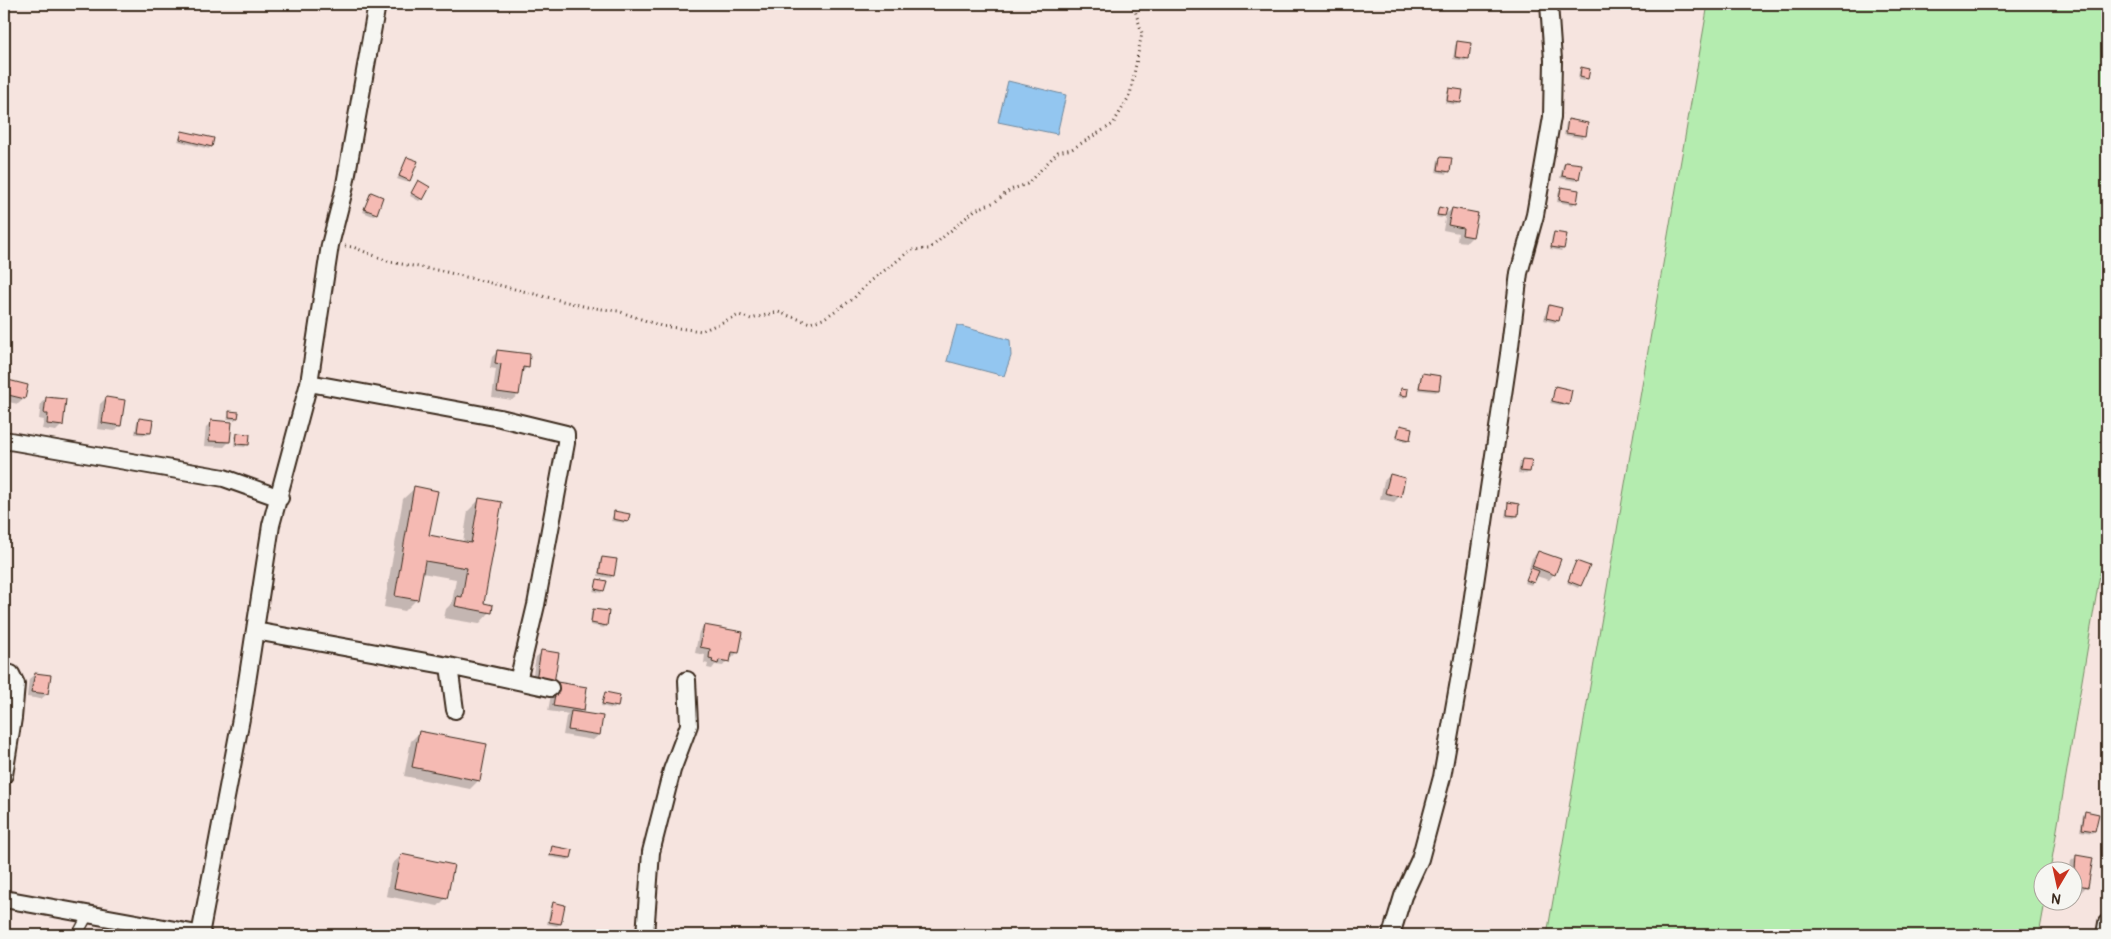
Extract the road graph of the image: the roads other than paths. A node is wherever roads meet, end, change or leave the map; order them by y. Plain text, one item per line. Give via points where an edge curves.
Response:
1 (376, 4) edge
2 (1549, 4) edge
3 (309, 383) junction
4 (4, 440) edge
5 (280, 498) junction
6 (255, 631) junction
7 (449, 666) junction
8 (4, 672) edge
9 (687, 680) dead end
10 (518, 681) junction
11 (550, 688) dead end
12 (455, 710) dead end
13 (4, 775) edge
14 (4, 900) edge
15 (89, 914) junction
16 (2107, 923) edge
17 (77, 935) edge
18 (201, 935) edge
19 (645, 935) edge
20 (1391, 935) edge
21 (2105, 935) edge

1 - 3 street via 344,190 330,245
2 - 20 street via 1553,60 1552,117 1535,215 1519,273 1466,640 1442,777 1420,859
3 - 5 street
3 - 10 street via 500,418 566,434 536,605
4 - 5 street via 224,478
5 - 6 street via 271,525
6 - 7 street
6 - 18 street
7 - 10 street
7 - 12 street
8 - 13 street via 11,674 16,684
9 - 19 street via 689,725 672,770 651,852
10 - 11 street
14 - 15 street
15 - 17 lane
15 - 18 street
16 - 21 street

